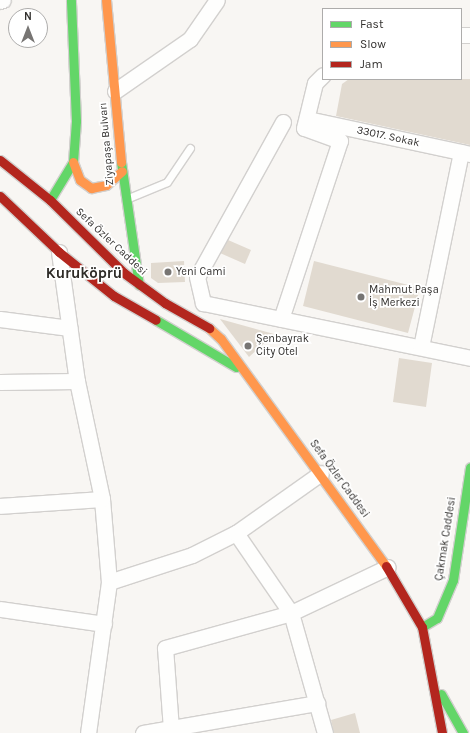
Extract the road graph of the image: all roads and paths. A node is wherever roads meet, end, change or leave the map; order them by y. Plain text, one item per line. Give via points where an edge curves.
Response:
1 (3, 0) edge
2 (71, 0) edge
3 (106, 0) edge
4 (218, 0) edge
5 (0, 1) edge
6 (322, 76) edge
7 (115, 91) junction
8 (307, 119) junction
9 (283, 122) dead end
10 (190, 148) dead end
11 (466, 153) edge
12 (0, 160) edge
13 (73, 162) junction
14 (122, 171) junction
15 (0, 196) edge
16 (124, 199) junction
17 (50, 200) junction
18 (59, 252) junction
19 (139, 285) junction
20 (0, 319) edge
21 (281, 320) junction
22 (69, 328) junction
23 (421, 347) junction
24 (470, 358) edge
25 (241, 370) junction
26 (77, 381) junction
27 (0, 382) edge
28 (470, 467) edge
29 (321, 473) junction
30 (102, 499) junction
31 (0, 506) edge
32 (236, 533) junction
33 (388, 567) junction
34 (109, 582) junction
35 (0, 609) edge
36 (290, 613) junction
37 (104, 624) junction
38 (422, 626) junction
39 (435, 682) junction
40 (317, 703) junction
41 (171, 729) junction
42 (88, 733) edge
43 (143, 733) edge
44 (325, 733) edge
45 (442, 733) edge
46 (462, 733) edge

1 - 5 street
2 - 13 main road via 76,121
3 - 7 main road, Ziyapaşa Bulvarı
4 - 7 street via 190,39
6 - 8 street via 315,84
7 - 14 main road, Ziyapaşa Bulvarı
8 - 11 street, 33017. Sokak
8 - 21 street via 304,128 340,141
9 - 21 street via 197,277 203,304
10 - 16 lane via 167,182
11 - 23 street
12 - 17 main road, Sefa Özler Caddesi
13 - 14 main road via 80,180 91,188 106,185
13 - 17 main road
14 - 16 main road, Ziyapaşa Bulvarı
15 - 18 main road, Sefa Özler Caddesi
16 - 19 main road, Ziyapaşa Bulvarı
17 - 19 main road, Sefa Özler Caddesi
18 - 22 street
18 - 25 main road, Sefa Özler Caddesi via 114,296
19 - 25 main road, Sefa Özler Caddesi via 202,321 221,339
20 - 22 street
21 - 23 street
22 - 26 street
23 - 24 street
25 - 29 main road, Sefa Özler Caddesi
26 - 27 street
26 - 30 street
28 - 38 main road, Çakmak Caddesi via 453,580 437,618
29 - 32 street
29 - 33 main road, Sefa Özler Caddesi
30 - 31 street
30 - 34 street
32 - 34 street via 192,555
32 - 36 street
33 - 36 street
33 - 38 main road, Sefa Özler Caddesi
34 - 37 street
35 - 37 street
36 - 40 street
36 - 41 street via 165,648
37 - 42 street
38 - 39 main road, Sefa Özler Caddesi
39 - 45 main road
39 - 46 main road
40 - 41 street
40 - 44 street
41 - 43 street

